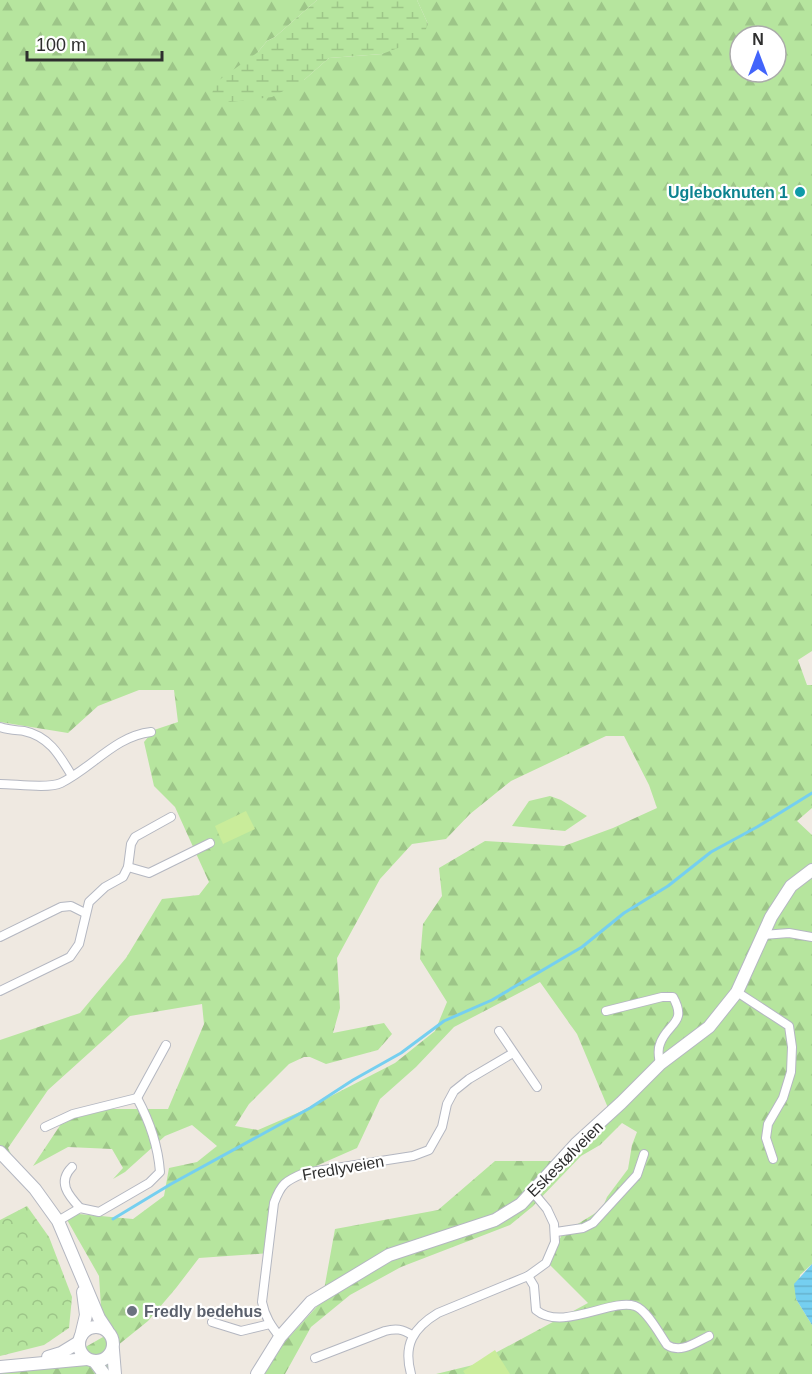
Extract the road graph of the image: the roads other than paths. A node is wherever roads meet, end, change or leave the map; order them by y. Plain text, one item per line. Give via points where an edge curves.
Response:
1 (0, 727) edge
2 (151, 732) dead end
3 (72, 776) junction
4 (0, 784) edge
5 (171, 817) dead end
6 (210, 843) dead end
7 (128, 867) junction
8 (812, 870) edge
9 (85, 913) junction
10 (763, 935) junction
11 (0, 937) edge
12 (812, 937) edge
13 (0, 991) edge
14 (737, 992) junction
15 (606, 1011) dead end
16 (499, 1031) dead end
17 (166, 1045) dead end
18 (513, 1053) junction
19 (660, 1064) junction
20 (537, 1087) dead end
21 (137, 1098) junction
22 (45, 1126) dead end
23 (0, 1152) edge
24 (644, 1155) dead end
25 (773, 1159) dead end
26 (72, 1167) dead end
27 (532, 1191) junction
28 (80, 1208) junction
29 (58, 1221) junction
30 (556, 1232) junction
31 (528, 1276) junction
32 (82, 1279) junction
33 (212, 1322) dead end
34 (270, 1324) junction
35 (107, 1330) junction
36 (412, 1335) junction
37 (710, 1336) dead end
38 (280, 1337) junction
39 (80, 1339) junction
40 (113, 1350) junction
41 (315, 1358) dead end
42 (91, 1360) junction
43 (18, 1366) junction
44 (0, 1367) edge
45 (104, 1374) edge
46 (115, 1374) edge
47 (257, 1374) edge
48 (411, 1374) edge

1 - 3 street via 45,740
2 - 3 street via 125,740
3 - 4 street via 60,784
5 - 7 street via 135,837
6 - 7 street via 149,873
7 - 9 street via 123,877 88,902
8 - 10 main road, Eskestølveien via 792,886
9 - 11 street via 71,906 61,907
9 - 13 street via 79,944 70,957
10 - 12 street via 789,933
10 - 14 main road, Eskestølveien
14 - 19 main road, Eskestølveien via 708,1027
14 - 25 street via 789,1026 791,1072 783,1098 768,1124 766,1138
15 - 19 street via 673,997 679,1008 677,1020 660,1041
16 - 18 street
17 - 21 street
18 - 20 street
18 - 34 street, Fredlyveien via 454,1091 429,1150 413,1156 304,1173 280,1187 274,1203 262,1302
19 - 27 main road, Eskestølveien
21 - 22 street via 73,1114
21 - 28 street via 148,1118 160,1172 149,1183 99,1212
23 - 29 main road
24 - 30 street via 637,1175 593,1223
26 - 28 street via 64,1183
27 - 30 street via 552,1217
27 - 38 main road, Eskestølveien via 521,1204 495,1220 405,1249 370,1265 311,1302
28 - 29 street
29 - 32 main road
30 - 31 street via 546,1263
31 - 36 street via 438,1313
31 - 37 street via 534,1286 537,1310 551,1318 636,1306 673,1349
32 - 35 main road
32 - 39 main road via 86,1315
33 - 34 street via 241,1331
34 - 38 street, Fredlyveien
35 - 39 main road via 94,1327
35 - 40 main road via 114,1341
36 - 41 street via 395,1328 385,1330
36 - 48 street
38 - 47 main road, Eskestølveien
39 - 42 main road via 82,1355
39 - 43 main road via 61,1353
40 - 42 main road via 102,1361
40 - 46 main road
42 - 43 main road
42 - 45 main road
43 - 44 main road

